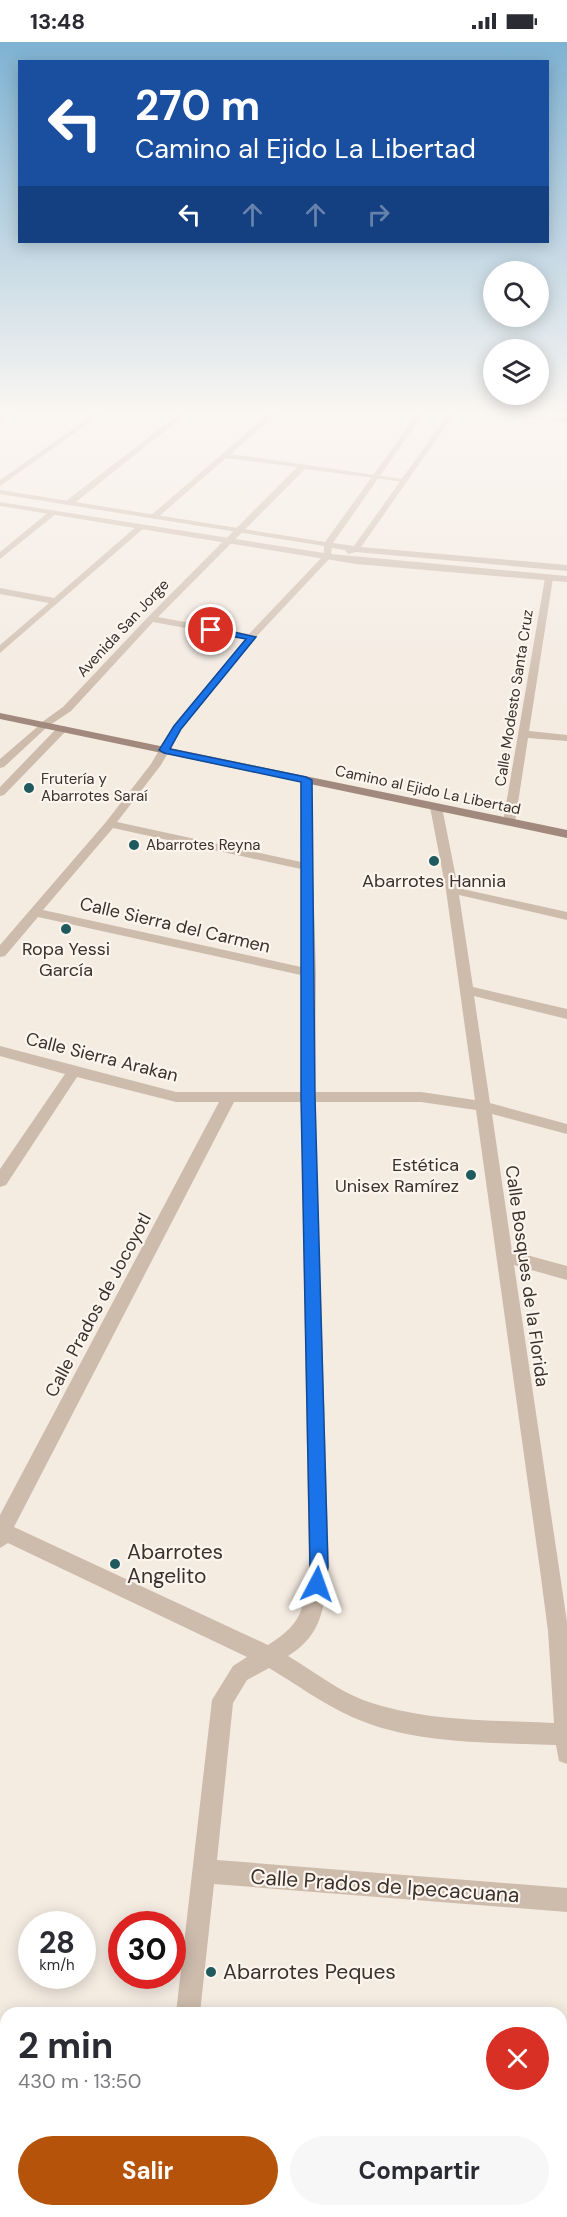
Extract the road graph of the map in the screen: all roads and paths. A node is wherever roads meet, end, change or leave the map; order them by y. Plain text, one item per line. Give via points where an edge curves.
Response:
1 (44, 512) edge
2 (117, 512) edge
3 (159, 512) edge
4 (257, 512) edge
5 (351, 512) edge
6 (383, 512) edge
7 (53, 513) junction
8 (153, 517) junction
9 (141, 527) junction
10 (238, 530) junction
11 (228, 541) junction
12 (328, 544) junction
13 (356, 549) junction
14 (0, 556) edge
15 (327, 557) junction
16 (567, 568) edge
17 (549, 578) junction
18 (567, 579) edge
19 (0, 591) edge
20 (54, 601) junction
21 (151, 619) junction
22 (251, 637) junction
23 (0, 650) edge
24 (67, 709) junction
25 (0, 716) edge
26 (44, 725) junction
27 (62, 729) junction
28 (524, 734) junction
29 (567, 738) edge
30 (164, 750) junction
31 (0, 765) edge
32 (306, 780) junction
33 (0, 793) edge
34 (436, 807) junction
35 (509, 822) junction
36 (110, 824) junction
37 (567, 834) edge
38 (306, 867) junction
39 (452, 890) junction
40 (34, 912) junction
41 (567, 916) edge
42 (0, 953) edge
43 (309, 973) junction
44 (466, 990) junction
45 (567, 1014) edge
46 (0, 1051) edge
47 (74, 1071) junction
48 (229, 1097) junction
49 (308, 1097) junction
50 (483, 1106) junction
51 (567, 1129) edge
52 (0, 1181) edge
53 (504, 1255) junction
54 (567, 1273) edge
55 (1, 1533) edge
56 (269, 1656) junction
57 (567, 1744) edge
58 (203, 1871) junction
59 (567, 1900) edge
60 (189, 2007) edge

1 - 7 street
2 - 8 street
3 - 8 street
4 - 10 street, Avenida San Jorge
5 - 12 street
6 - 13 street
7 - 9 street
7 - 14 street
8 - 10 street
9 - 11 street
9 - 20 street
10 - 11 street, Avenida San Jorge
10 - 12 street
11 - 15 street
11 - 21 street, Avenida San Jorge
12 - 13 street
12 - 15 street
13 - 15 street
13 - 16 street
15 - 17 street
15 - 22 street
17 - 18 street
17 - 28 street, Calle Modesto Santa Cruz
19 - 20 street
20 - 23 street
21 - 22 street
21 - 24 street, Avenida San Jorge
22 - 30 street via 177,728
24 - 26 street, Avenida San Jorge
24 - 27 street, Avenida San Jorge
25 - 26 main road, Camino al Ejido La Libertad
26 - 27 main road, Camino al Ejido La Libertad
26 - 31 street, Avenida San Jorge
27 - 30 main road, Camino al Ejido La Libertad
27 - 33 street
28 - 29 street
28 - 35 street, Calle Modesto Santa Cruz
30 - 32 main road, Camino al Ejido La Libertad
30 - 36 street
32 - 34 main road, Camino al Ejido La Libertad
32 - 38 street
34 - 35 main road, Camino al Ejido La Libertad
34 - 39 street, Calle Bosques de la Florida
35 - 37 main road, Camino al Ejido La Libertad
36 - 38 street
36 - 40 street
38 - 43 street
39 - 41 street
39 - 44 street, Calle Bosques de la Florida
40 - 42 street
40 - 43 street, Calle Sierra del Carmen
43 - 49 street
44 - 45 street
44 - 50 street, Calle Bosques de la Florida
46 - 47 street, Calle Sierra Arakan
47 - 48 street, Calle Sierra Arakan via 154,1093
47 - 52 street
48 - 49 street, Calle Sierra Arakan
48 - 55 street, Calle Prados de Jocoyotl
49 - 50 street, Calle Sierra Arakan via 421,1097
49 - 56 street via 319,1567 312,1617 293,1641
50 - 51 street, Calle Sierra Arakan
50 - 53 street, Calle Bosques de la Florida
53 - 54 street
53 - 57 street, Calle Bosques de la Florida via 554,1601
55 - 56 street
56 - 57 street via 356,1708 396,1721
56 - 58 street via 240,1673 223,1700
58 - 59 street, Calle Prados de Ipecacuana
58 - 60 street

